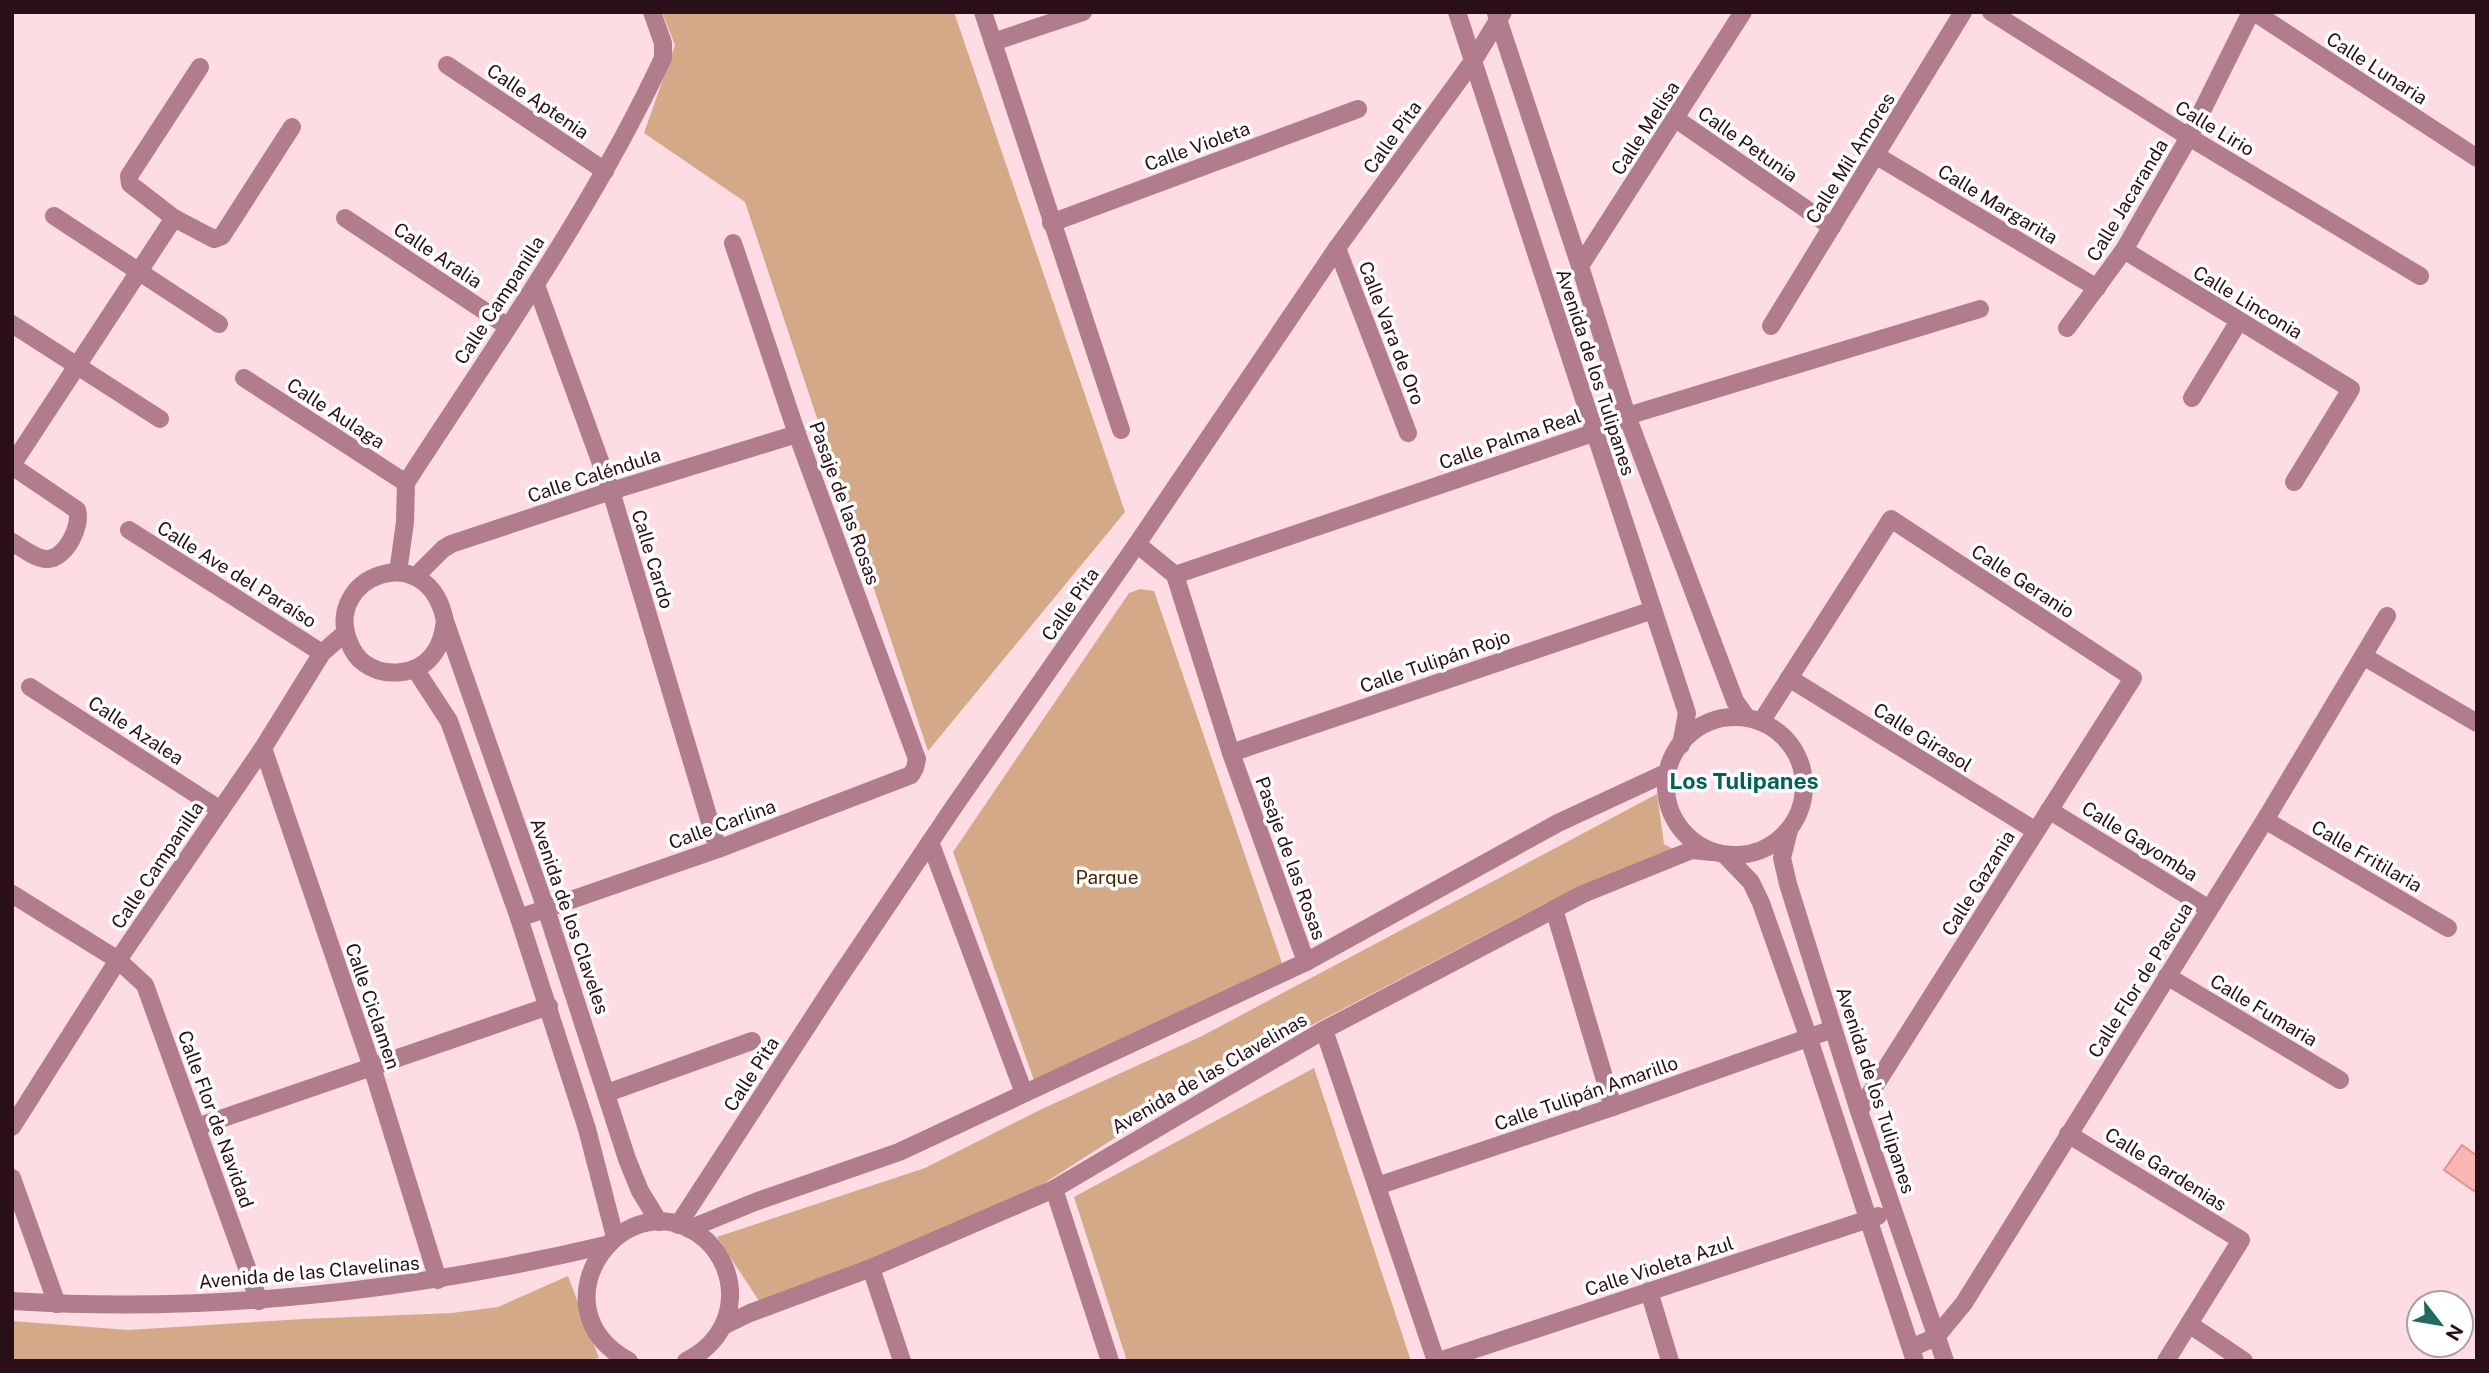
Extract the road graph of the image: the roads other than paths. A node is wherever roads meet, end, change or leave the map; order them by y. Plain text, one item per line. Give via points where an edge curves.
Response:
1 (652, 12) edge
2 (983, 12) edge
3 (1083, 12) edge
4 (1457, 12) edge
5 (1743, 12) edge
6 (1963, 12) edge
7 (2252, 12) edge
8 (1499, 15) edge
9 (1999, 15) edge
10 (993, 42) junction
11 (1473, 61) junction
12 (447, 65) dead end
13 (200, 67) dead end
14 (1358, 109) dead end
15 (1676, 119) junction
16 (292, 127) dead end
17 (2189, 137) junction
18 (1877, 156) junction
19 (2477, 158) edge
20 (605, 171) junction
21 (54, 216) dead end
22 (174, 218) junction
23 (345, 218) dead end
24 (1051, 223) junction
25 (1832, 227) junction
26 (733, 243) dead end
27 (1337, 248) junction
28 (2124, 250) junction
29 (1580, 266) junction
30 (139, 272) junction
31 (2420, 276) dead end
32 (536, 285) junction
33 (2097, 288) junction
34 (1980, 309) dead end
35 (2239, 321) junction
36 (12, 324) edge
37 (219, 324) dead end
38 (507, 326) junction
39 (1771, 327) dead end
40 (2067, 328) dead end
41 (77, 366) junction
42 (244, 377) dead end
43 (2192, 398) dead end
44 (1627, 416) junction
45 (160, 419) dead end
46 (1121, 430) dead end
47 (1408, 433) dead end
48 (1593, 433) junction
49 (797, 434) junction
50 (12, 466) edge
51 (2294, 482) dead end
52 (406, 483) junction
53 (611, 491) junction
54 (129, 530) dead end
55 (12, 542) edge
56 (1137, 544) junction
57 (407, 574) junction
58 (1175, 575) junction
59 (1653, 610) junction
60 (2387, 616) dead end
61 (445, 621) junction
62 (345, 633) junction
63 (322, 653) junction
64 (2363, 656) junction
65 (415, 669) junction
66 (2133, 677) joint
67 (1788, 678) junction
68 (30, 687) dead end
69 (1754, 720) junction
70 (2477, 723) edge
71 (1681, 745) junction
72 (263, 748) junction
73 (1231, 753) junction
74 (1668, 772) junction
75 (911, 775) joint
76 (219, 809) junction
77 (2049, 810) junction
78 (2264, 820) junction
79 (1788, 830) junction
80 (2036, 831) junction
81 (930, 842) junction
82 (718, 849) junction
83 (1719, 853) junction
84 (12, 894) edge
85 (546, 909) junction
86 (1554, 909) junction
87 (2209, 909) junction
88 (519, 918) junction
89 (2448, 928) dead end
90 (118, 961) junction
91 (1306, 962) junction
92 (2167, 976) junction
93 (549, 1006) junction
94 (1833, 1029) junction
95 (1324, 1030) junction
96 (1808, 1037) junction
97 (752, 1041) dead end
98 (372, 1067) junction
99 (2340, 1080) dead end
100 (607, 1093) junction
101 (1024, 1093) junction
102 (1613, 1107) junction
103 (1859, 1111) junction
104 (14, 1122) edge
105 (197, 1127) junction
106 (2068, 1134) junction
107 (12, 1178) edge
108 (1377, 1186) junction
109 (1054, 1189) junction
110 (1893, 1211) junction
111 (1868, 1219) junction
112 (659, 1222) junction
113 (684, 1227) junction
114 (610, 1241) junction
115 (871, 1268) junction
116 (438, 1280) junction
117 (1649, 1291) junction
118 (12, 1301) edge
119 (259, 1301) junction
120 (57, 1304) junction
121 (2189, 1324) junction
122 (723, 1326) junction
123 (1936, 1337) junction
124 (1913, 1355) edge
125 (704, 1356) edge
126 (620, 1359) edge
127 (687, 1361) edge
128 (902, 1361) edge
129 (1110, 1361) edge
130 (1438, 1361) edge
131 (1670, 1361) edge
132 (1945, 1361) edge
133 (2166, 1361) edge
134 (2244, 1361) edge

1 - 20 street, Calle Campanilla via 663,58
2 - 10 street
3 - 10 street
4 - 11 street, Avenida de los Tulipanes
5 - 15 street, Calle Melisa
6 - 18 street, Calle Mil Amores
7 - 17 street, Calle Jacaranda
7 - 19 street, Calle Lunaria
8 - 11 street, Calle Pita
8 - 29 street, Avenida de los Tulipanes
9 - 17 street, Calle Lirio
10 - 24 street
11 - 27 street, Calle Pita
11 - 48 street, Avenida de los Tulipanes
12 - 20 street, Calle Aptenia
13 - 22 street via 129,176 130,184
14 - 24 street, Calle Violeta
15 - 25 street, Calle Petunia
15 - 29 street, Calle Melisa
16 - 22 street via 222,236 214,239
17 - 28 street, Calle Jacaranda
17 - 31 street, Calle Lirio
18 - 25 street, Calle Mil Amores
18 - 33 street, Calle Margarita
20 - 32 street, Calle Campanilla
21 - 30 street
22 - 30 street
23 - 38 street, Calle Aralia
24 - 46 street
25 - 39 street, Calle Mil Amores
26 - 49 street, Pasaje de las Rosas
27 - 47 street, Calle Vara de Oro
27 - 56 street, Calle Pita
28 - 33 street, Calle Jacaranda
28 - 35 street, Calle Linconia
29 - 44 street, Avenida de los Tulipanes
30 - 37 street
30 - 41 street
32 - 38 street, Calle Campanilla
32 - 53 street, Calle Cardo
33 - 40 street, Calle Jacaranda
34 - 44 street, Calle Palma Real
35 - 43 street
35 - 51 street, Calle Linconia via 2351,389
36 - 41 street
38 - 52 street, Calle Campanilla
41 - 45 street
41 - 50 street
42 - 52 street, Calle Aulaga
44 - 48 street, Calle Palma Real
44 - 69 street, Avenida de los Tulipanes via 1735,701
48 - 58 street, Calle Palma Real
48 - 59 street, Avenida de los Tulipanes
49 - 53 street, Calle Caléndula
49 - 75 street, Pasaje de las Rosas via 917,759
50 - 55 street via 77,510 80,518 61,554 53,559 44,560
52 - 57 street
53 - 57 street, Calle Caléndula via 451,544
53 - 82 street, Calle Cardo
54 - 63 street, Calle Ave del Paraíso
56 - 58 street
56 - 81 street, Calle Pita
57 - 61 street via 431,587 442,603
57 - 62 street via 380,574 363,583 351,597
58 - 73 street, Pasaje de las Rosas
59 - 71 street, Avenida de los Tulipanes via 1687,713
59 - 73 street, Calle Tulipán Rojo
60 - 64 street, Calle Flor de Pascua
61 - 65 street via 432,657
61 - 85 street, Avenida de los Claveles
62 - 63 street, Calle Campanilla
62 - 65 street via 364,663 380,671
63 - 72 street, Calle Campanilla
64 - 70 street
64 - 78 street, Calle Flor de Pascua
65 - 88 street via 449,721
66 - 67 street, Calle Geranio via 1891,519
66 - 77 street, Calle Gazania
67 - 69 street
67 - 80 street, Calle Girasol
68 - 76 street, Calle Azalea
69 - 71 street via 1732,717 1710,722
69 - 79 street via 1786,738 1802,770 1802,805
71 - 74 street
72 - 76 street, Calle Campanilla
72 - 98 street, Calle Ciclamen
73 - 91 street, Pasaje de las Rosas
74 - 83 street via 1668,801 1679,827 1699,846
74 - 91 street via 1558,823
75 - 82 street, Calle Carlina
76 - 90 street, Calle Campanilla
77 - 80 street, Calle Gazania
77 - 87 street, Calle Gayomba
78 - 87 street, Calle Flor de Pascua
78 - 89 street, Calle Fritilaria
79 - 83 street via 1766,848 1740,855
79 - 94 street, Avenida de los Tulipanes via 1782,858
80 - 103 street, Calle Gazania
81 - 101 street
81 - 113 street, Calle Pita via 834,985
82 - 85 street, Calle Carlina
83 - 86 street, Avenida de las Clavelinas via 1692,850
83 - 96 street via 1751,882
84 - 90 street, Calle Flor de Navidad
85 - 88 street, Calle Carlina
85 - 100 street, Avenida de los Claveles
86 - 95 street, Avenida de las Clavelinas
86 - 102 street
87 - 92 street, Calle Flor de Pascua
88 - 93 street
90 - 104 street, Calle Campanilla
90 - 105 street, Calle Flor de Navidad via 145,985
91 - 101 street
92 - 99 street, Calle Fumaria
92 - 106 street, Calle Flor de Pascua
93 - 98 street
93 - 114 street via 587,1129
94 - 96 street, Calle Tulipán Amarillo
94 - 103 street, Avenida de los Tulipanes
95 - 108 street
95 - 109 street, Avenida de las Clavelinas
96 - 102 street, Calle Tulipán Amarillo
96 - 111 street
97 - 100 street
98 - 105 street
98 - 116 street, Calle Ciclamen
100 - 112 street, Avenida de los Claveles via 627,1159
101 - 113 street via 899,1152
102 - 108 street, Calle Tulipán Amarillo
103 - 110 street, Avenida de los Tulipanes
105 - 119 street, Calle Flor de Navidad
106 - 121 street, Calle Gardenias via 2241,1240
106 - 123 street, Calle Flor de Pascua via 1964,1303
107 - 120 street
108 - 130 street
109 - 115 street, Avenida de las Clavelinas
109 - 129 street
110 - 111 street, Calle Violeta Azul
110 - 123 street, Avenida de los Tulipanes
111 - 117 street, Calle Violeta Azul
111 - 124 street
112 - 113 street
112 - 114 street, Avenida de las Clavelinas via 635,1226
113 - 122 street via 709,1242 724,1263 730,1301
114 - 116 street, Avenida de las Clavelinas
114 - 126 street via 590,1274 587,1301 601,1338
115 - 122 street, Avenida de las Clavelinas
115 - 128 street
116 - 119 street, Avenida de las Clavelinas
117 - 130 street, Calle Violeta Azul
117 - 131 street
118 - 120 street, Avenida de las Clavelinas
119 - 120 street, Avenida de las Clavelinas
121 - 133 street
121 - 134 street
122 - 125 street
123 - 124 street, Calle Flor de Pascua
123 - 132 street, Avenida de los Tulipanes
125 - 127 street

